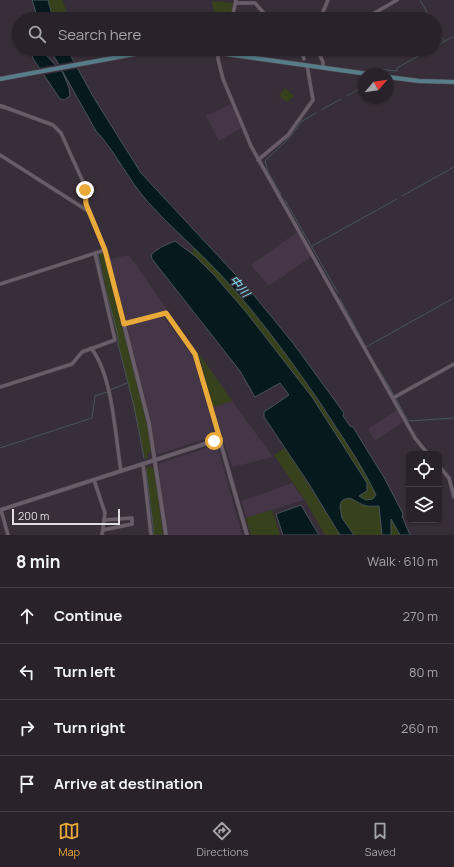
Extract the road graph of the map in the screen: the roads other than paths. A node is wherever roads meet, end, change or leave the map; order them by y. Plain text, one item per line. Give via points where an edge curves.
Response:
1 (328, 0) edge
2 (397, 0) edge
3 (236, 1) edge
4 (234, 12) edge
5 (263, 12) edge
6 (323, 12) edge
7 (376, 12) edge
8 (125, 56) edge
9 (219, 56) edge
10 (250, 56) edge
11 (303, 56) edge
12 (321, 56) edge
13 (304, 59) dead end
14 (307, 65) junction
15 (323, 68) junction
16 (358, 73) edge
17 (394, 78) edge
18 (0, 79) edge
19 (454, 82) edge
20 (2, 106) edge
21 (0, 155) edge
22 (258, 160) junction
23 (88, 211) junction
24 (105, 250) junction
25 (95, 253) junction
26 (0, 284) edge
27 (124, 324) junction
28 (91, 348) junction
29 (454, 364) edge
30 (0, 387) edge
31 (393, 398) junction
32 (220, 439) junction
33 (426, 451) edge
34 (155, 460) junction
35 (143, 464) junction
36 (442, 470) edge
37 (121, 471) junction
38 (449, 478) junction
39 (454, 478) edge
40 (94, 480) junction
41 (454, 497) edge
42 (0, 510) edge
43 (104, 520) junction
44 (103, 530) junction
45 (8, 535) edge
46 (102, 535) edge
47 (151, 535) edge
48 (166, 535) edge
49 (247, 535) edge

1 - 6 street
2 - 7 street
3 - 4 street
3 - 5 street via 255,2
8 - 18 main road
9 - 22 street via 223,79
10 - 14 main road
11 - 13 street
12 - 15 street via 324,62
14 - 15 main road
14 - 22 street via 313,100 288,135
15 - 16 main road
17 - 19 main road
20 - 23 street via 59,130 84,184
21 - 23 street
22 - 31 street
23 - 24 street
24 - 25 street
24 - 27 street
25 - 26 street
25 - 28 street via 116,336 115,340
27 - 32 street via 166,313 195,354
27 - 34 street via 149,423
28 - 30 street via 77,356 72,364
28 - 37 street via 98,358 108,389
29 - 31 street
31 - 33 street via 415,438
32 - 34 street
32 - 49 street
34 - 35 street
34 - 48 street
35 - 37 street
35 - 47 street
36 - 38 street
37 - 40 street
38 - 39 street
38 - 41 street
40 - 42 street
40 - 43 street via 105,513
42 - 45 street
43 - 44 street
43 - 44 street via 132,518 132,524
44 - 46 street

